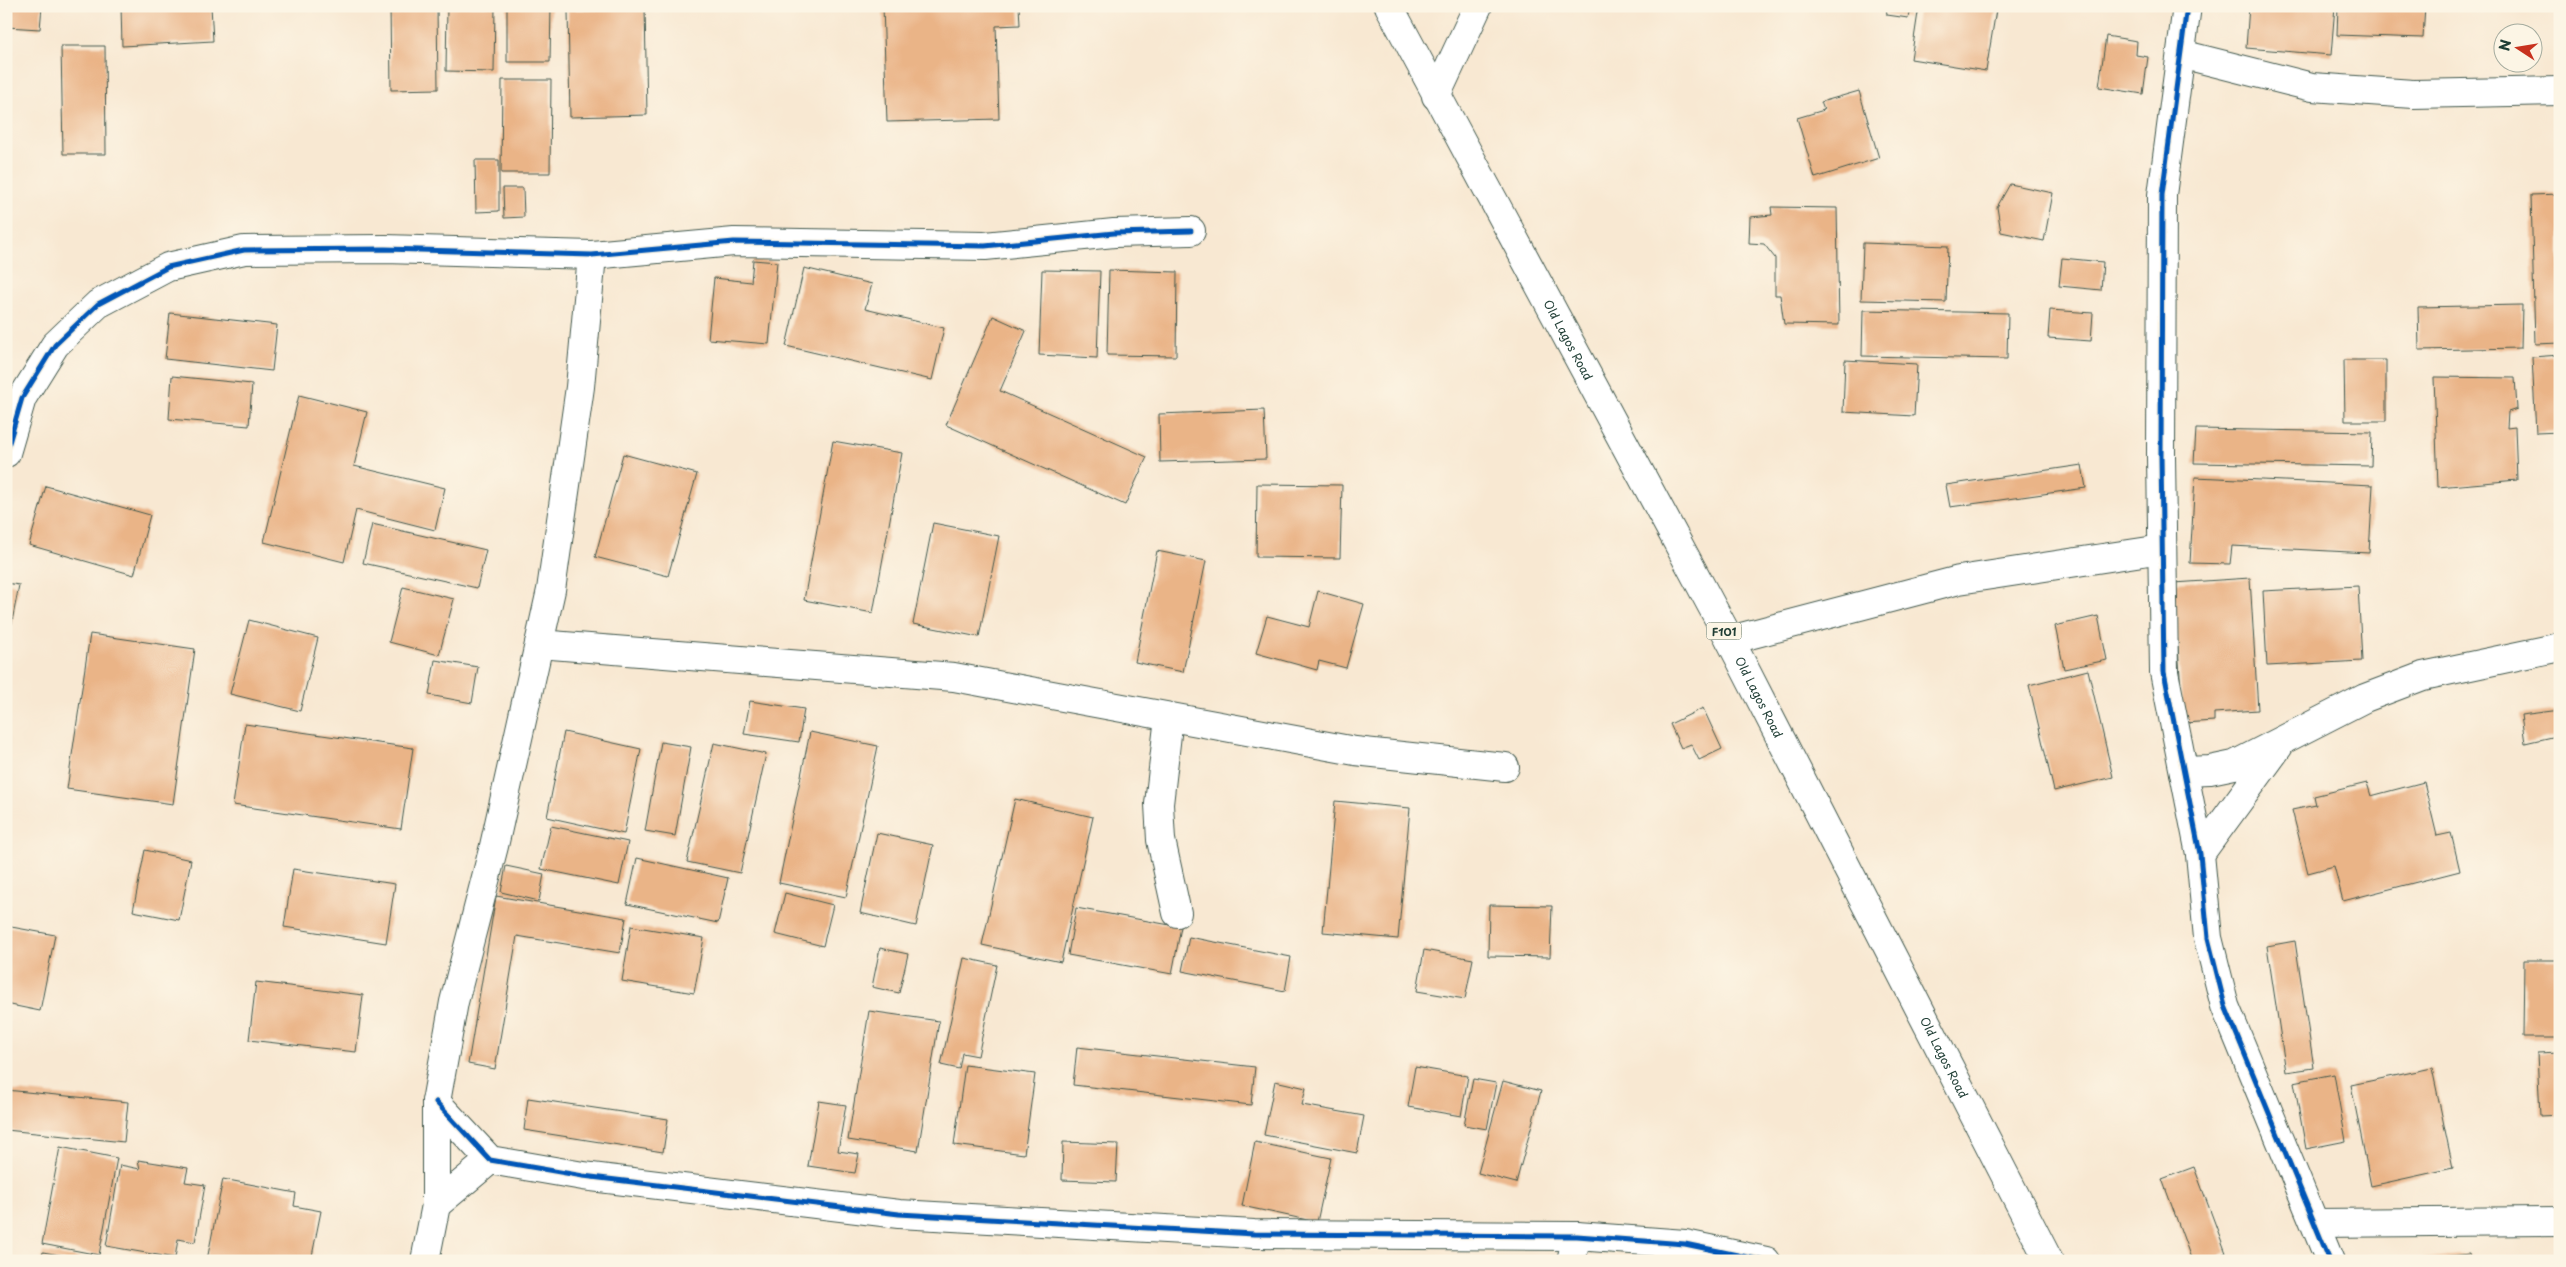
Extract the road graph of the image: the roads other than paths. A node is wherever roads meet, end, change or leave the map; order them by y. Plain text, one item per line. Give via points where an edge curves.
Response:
1 (1389, 6) edge
2 (1478, 6) edge
3 (2187, 6) edge
4 (2181, 54) junction
5 (2560, 91) edge
6 (1436, 96) junction
7 (1191, 231) dead end
8 (592, 255) junction
9 (6, 453) edge
10 (2162, 549) junction
11 (1730, 640) junction
12 (539, 644) junction
13 (2560, 647) edge
14 (1170, 717) junction
15 (2281, 742) junction
16 (1505, 767) dead end
17 (2184, 771) junction
18 (2200, 854) junction
19 (1177, 913) dead end
20 (436, 1102) junction
21 (490, 1160) junction
22 (436, 1205) junction
23 (2560, 1221) edge
24 (2315, 1222) junction
25 (1574, 1249) edge
26 (425, 1261) edge
27 (1766, 1261) edge
28 (2048, 1261) edge
29 (2330, 1261) edge

1 - 6 street, Old Lagos Road / F101
2 - 6 street
3 - 4 street
4 - 5 street via 2312,87 2414,94
4 - 10 street via 2162,194
6 - 11 street, Old Lagos Road / F101
7 - 8 street via 1114,233 985,246 734,242
8 - 9 street via 385,249 244,250 168,267 98,304 55,345 22,398
8 - 12 street via 580,387 551,590
10 - 11 street via 1959,580
10 - 17 street via 2164,672
11 - 28 street, Old Lagos Road / F101
12 - 14 street via 954,677
12 - 20 street via 494,846 454,1002
13 - 15 street via 2423,676 2365,698
14 - 16 street via 1355,751
14 - 19 street via 1159,804 1161,840
15 - 17 street via 2234,765
15 - 18 street
17 - 18 street
18 - 24 street via 2208,938 2225,1006
20 - 21 street
20 - 22 street
21 - 22 street
21 - 25 street via 583,1176 899,1214
22 - 26 street
23 - 24 street
24 - 29 street
25 - 27 street via 1685,1244

